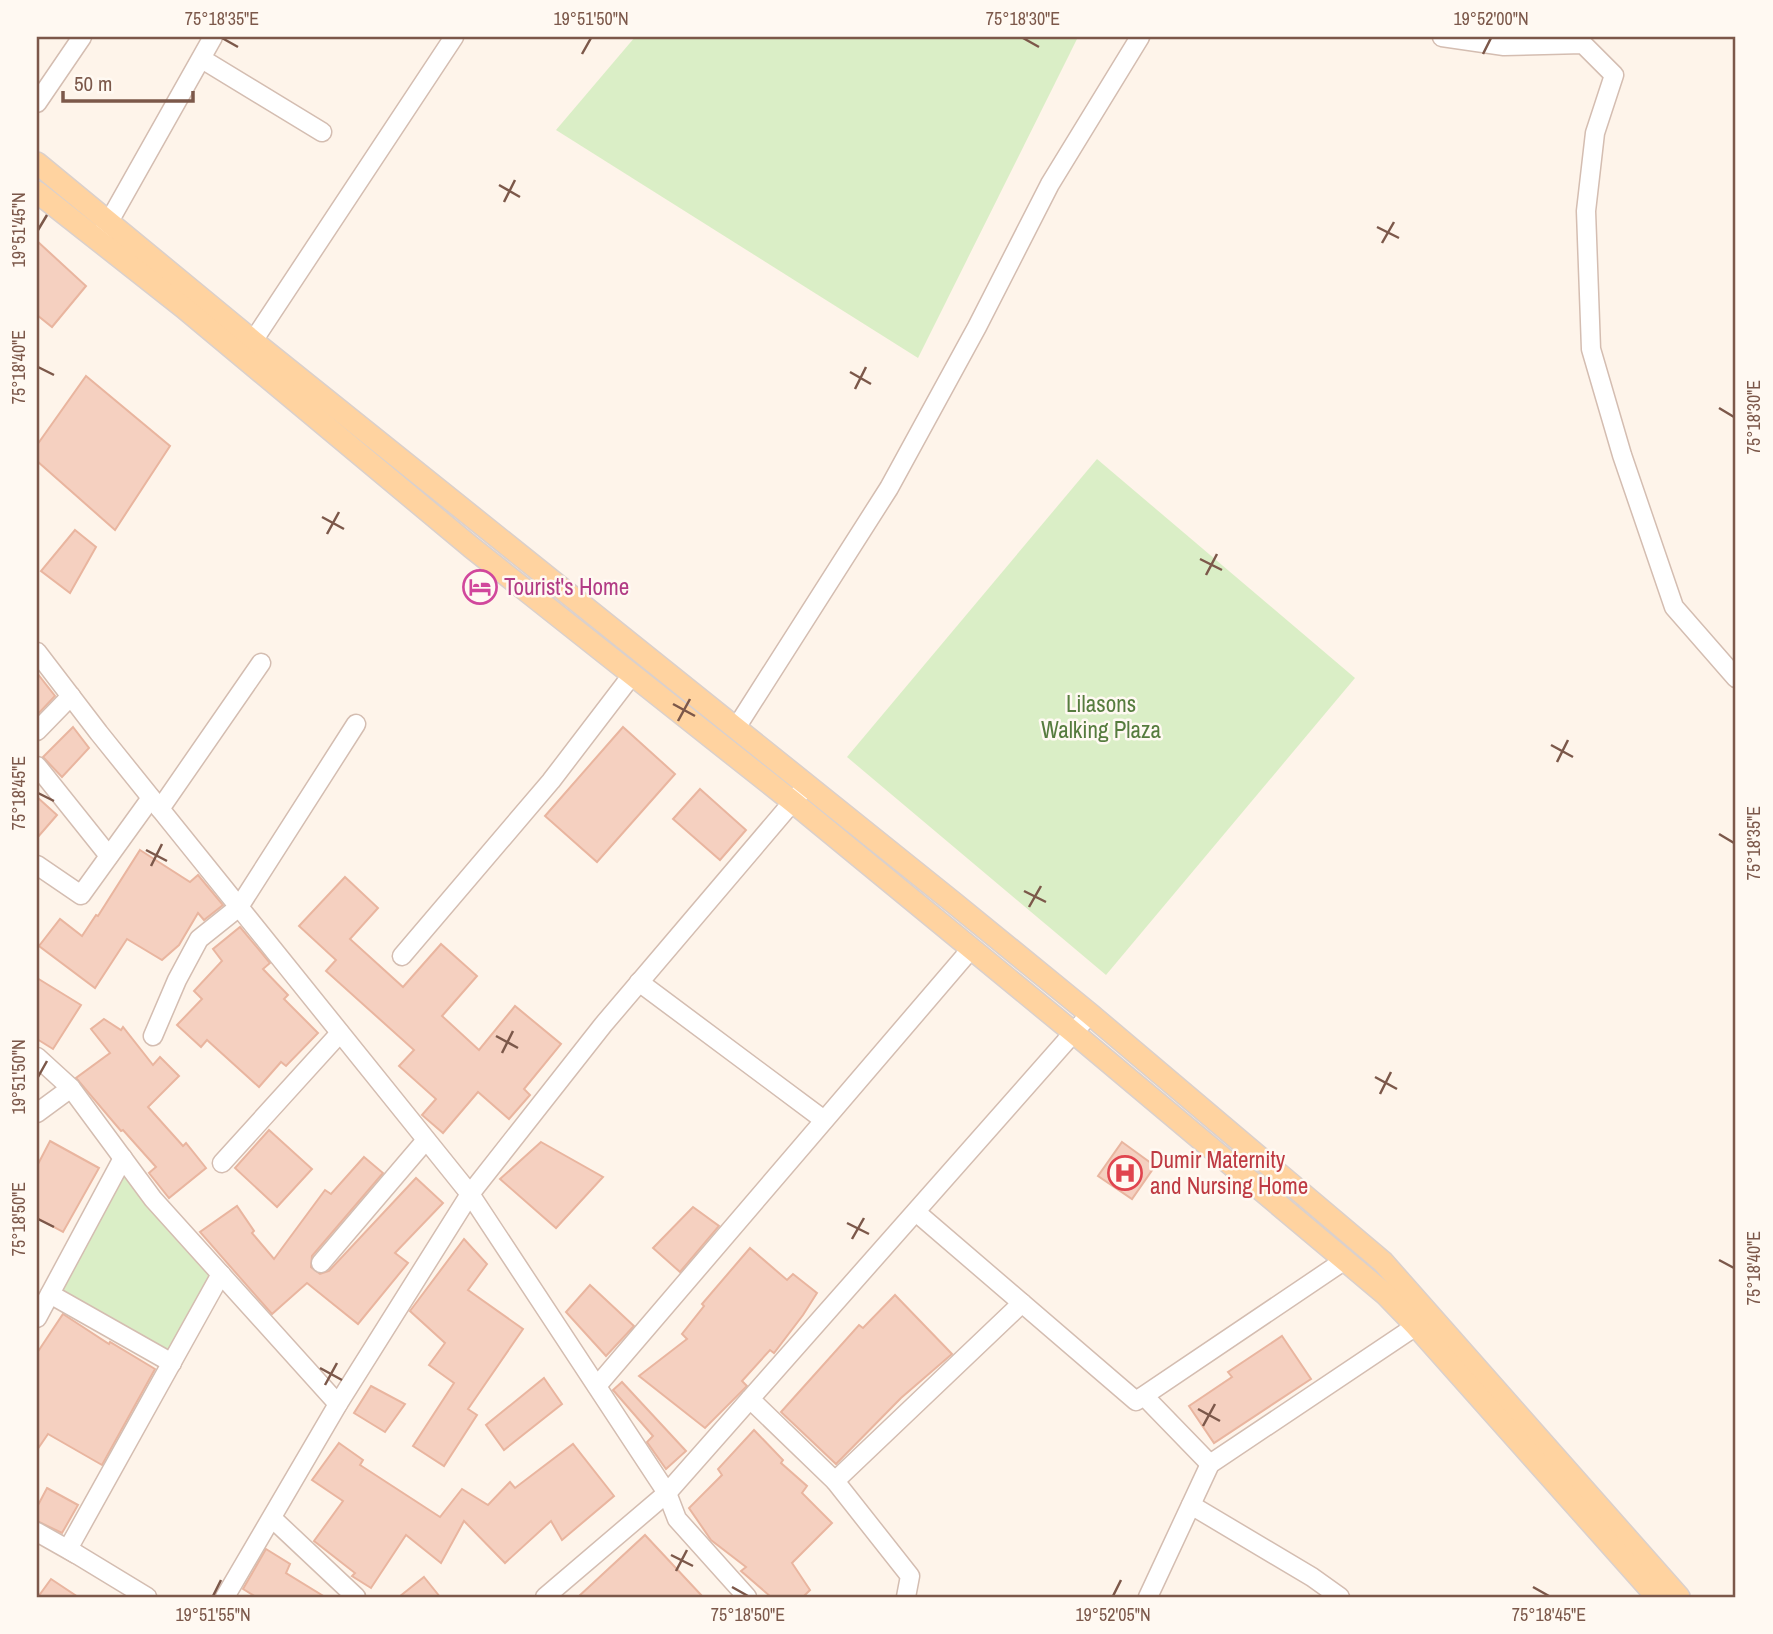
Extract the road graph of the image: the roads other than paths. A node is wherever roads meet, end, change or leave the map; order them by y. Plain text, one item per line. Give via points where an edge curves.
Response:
1 (82, 37) edge
2 (213, 37) edge
3 (454, 37) edge
4 (1140, 37) edge
5 (1442, 37) edge
6 (202, 59) junction
7 (37, 103) edge
8 (321, 132) dead end
9 (37, 163) edge
10 (37, 192) edge
11 (104, 232) junction
12 (253, 341) junction
13 (401, 460) junction
14 (388, 478) junction
15 (610, 627) junction
16 (595, 646) junction
17 (37, 652) edge
18 (261, 663) dead end
19 (632, 675) junction
20 (1736, 678) edge
21 (71, 696) junction
22 (356, 724) dead end
23 (736, 728) junction
24 (37, 731) edge
25 (37, 766) edge
26 (808, 784) junction
27 (793, 802) junction
28 (155, 803) junction
29 (109, 856) junction
30 (37, 886) edge
31 (239, 907) junction
32 (971, 949) junction
33 (402, 956) dead end
34 (639, 982) junction
35 (1090, 1014) junction
36 (340, 1033) junction
37 (1074, 1033) junction
38 (153, 1036) dead end
39 (37, 1057) edge
40 (71, 1088) junction
41 (37, 1113) edge
42 (824, 1121) junction
43 (426, 1140) junction
44 (123, 1158) junction
45 (222, 1163) dead end
46 (470, 1194) junction
47 (916, 1212) junction
48 (1345, 1260) junction
49 (321, 1263) dead end
50 (221, 1274) junction
51 (50, 1294) junction
52 (1022, 1303) junction
53 (37, 1318) edge
54 (1416, 1326) junction
55 (172, 1363) junction
56 (597, 1386) junction
57 (1144, 1396) junction
58 (750, 1399) junction
59 (338, 1404) junction
60 (1210, 1464) junction
61 (835, 1481) junction
62 (667, 1493) junction
63 (1191, 1505) junction
64 (272, 1518) junction
65 (37, 1532) edge
66 (86, 1560) junction
67 (148, 1597) edge
68 (225, 1597) edge
69 (356, 1597) edge
70 (545, 1597) edge
71 (747, 1597) edge
72 (906, 1597) edge
73 (1148, 1597) edge
74 (1340, 1597) edge
75 (1657, 1597) edge
76 (1679, 1597) edge

1 - 7 street
2 - 6 street
3 - 12 street
4 - 23 street via 1050,184 888,488
5 - 20 street via 1504,46 1583,44 1614,75 1595,133 1586,211 1591,349 1674,607
6 - 8 street
6 - 11 street
9 - 11 main road
10 - 11 main road
11 - 12 main road
11 - 14 main road
12 - 13 main road
13 - 14 main road
13 - 15 main road
14 - 16 main road
15 - 16 main road
15 - 23 main road
16 - 19 main road
17 - 21 street
18 - 28 street
19 - 27 main road
19 - 33 street via 551,781
21 - 24 street
21 - 28 street
22 - 31 street
23 - 26 main road
25 - 29 street
26 - 27 street
26 - 35 main road
27 - 32 main road
27 - 34 street
28 - 29 street
28 - 31 street
29 - 30 street via 81,895 37,865 45,871
31 - 36 street
31 - 38 street via 199,939
32 - 37 main road
32 - 42 street
34 - 42 street
34 - 46 street
35 - 37 street
35 - 76 main road via 1383,1262
36 - 43 street
36 - 45 street
37 - 47 street
37 - 48 main road
39 - 40 street
40 - 41 street
40 - 44 street
42 - 56 street
43 - 46 street
43 - 49 street
44 - 50 street via 153,1199
44 - 51 street
46 - 56 street
46 - 59 street
47 - 52 street
47 - 58 street
48 - 54 main road
48 - 57 street
50 - 55 street
50 - 59 street
51 - 53 street
51 - 55 street
52 - 57 street via 1136,1401
52 - 61 street
54 - 60 street
54 - 75 main road
55 - 66 street via 68,1549
56 - 62 street
57 - 60 street
58 - 61 street
58 - 62 street
59 - 64 street
60 - 63 street
61 - 72 street via 910,1576
62 - 70 street
62 - 71 street via 677,1519
63 - 73 street
63 - 74 street
64 - 68 street
64 - 69 street
65 - 66 street
66 - 67 street

